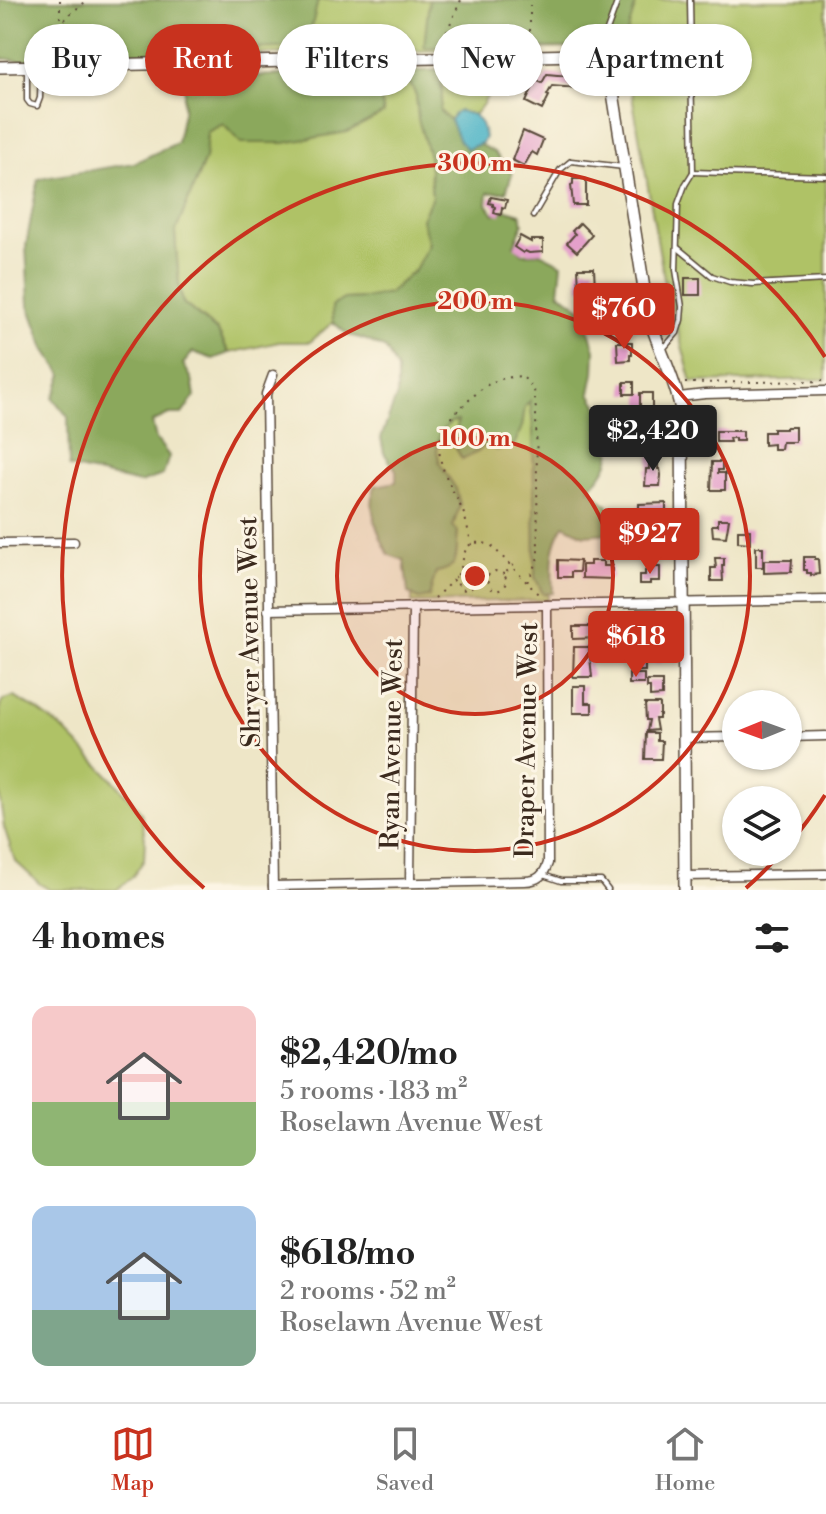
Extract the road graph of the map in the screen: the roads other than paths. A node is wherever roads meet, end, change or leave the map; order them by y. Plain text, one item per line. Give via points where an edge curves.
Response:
1 (618, 0) edge
2 (690, 0) edge
3 (609, 24) edge
4 (559, 56) edge
5 (129, 62) edge
6 (33, 64) joint
7 (24, 65) edge
8 (0, 67) edge
9 (614, 96) edge
10 (626, 167) junction
11 (693, 172) junction
12 (826, 176) edge
13 (533, 216) dead end
14 (678, 248) junction
15 (826, 280) edge
16 (661, 352) junction
17 (273, 375) dead end
18 (826, 391) edge
19 (679, 397) junction
20 (74, 542) dead end
21 (0, 543) edge
22 (826, 600) edge
23 (684, 602) junction
24 (545, 605) junction
25 (413, 607) junction
26 (268, 610) junction
27 (826, 736) edge
28 (722, 737) edge
29 (802, 737) edge
30 (684, 738) junction
31 (826, 874) edge
32 (543, 875) junction
33 (684, 876) junction
34 (410, 882) junction
35 (483, 886) edge
36 (273, 888) edge
37 (608, 890) edge
38 (685, 890) edge

1 - 3 lane
2 - 11 lane
4 - 5 street
6 - 6 lane via 27,100 37,106 40,98
7 - 8 street
9 - 10 street
10 - 13 lane via 571,161
10 - 16 street via 648,314
11 - 12 lane
11 - 14 lane via 678,204
14 - 15 lane via 712,276 730,282
14 - 16 lane via 681,320
16 - 19 street
17 - 26 street, Shryer Avenue West via 266,394
18 - 19 street
19 - 23 street
20 - 21 street
22 - 23 street
23 - 24 street
23 - 30 street
24 - 25 street
24 - 32 street, Draper Avenue West via 548,863
25 - 26 street
25 - 34 street, Ryan Avenue West
26 - 36 street, Shryer Avenue West
27 - 29 street
28 - 30 street
30 - 33 street
31 - 33 street
32 - 35 street via 533,881
32 - 37 lane via 561,881 601,881
33 - 38 street
34 - 35 street
34 - 36 street

